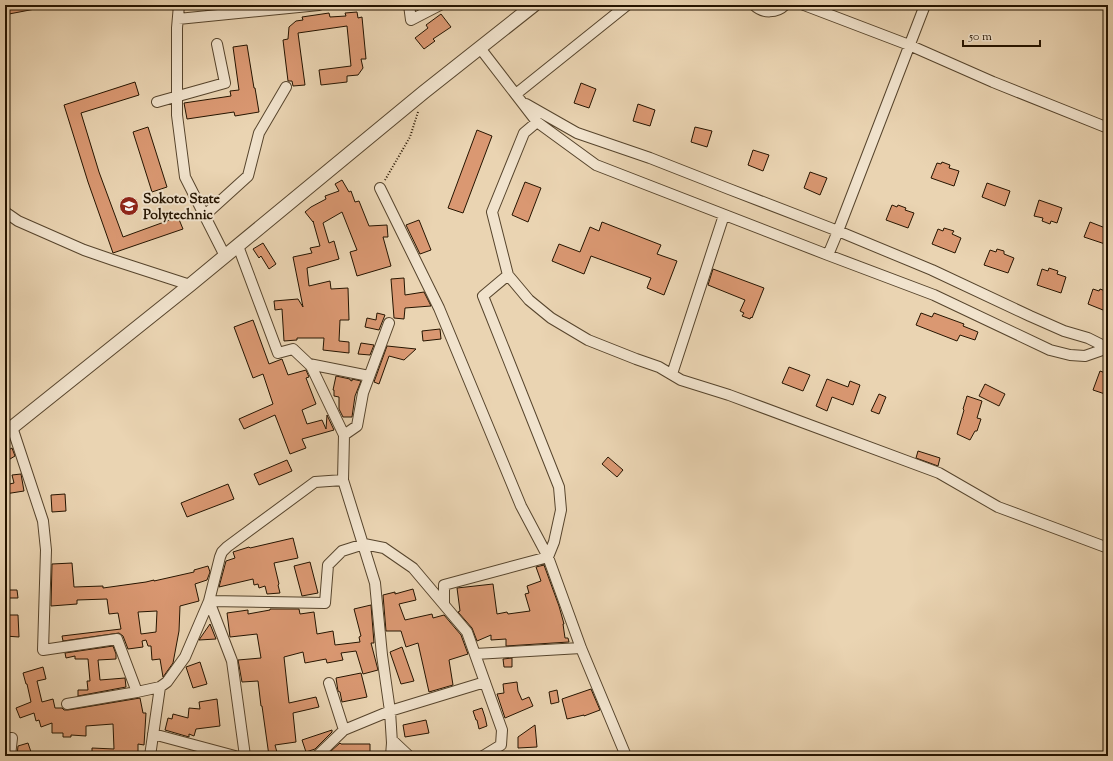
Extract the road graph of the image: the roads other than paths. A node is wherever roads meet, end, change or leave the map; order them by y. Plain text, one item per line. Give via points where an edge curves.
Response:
1 (179, 5) edge
2 (319, 5) edge
3 (409, 5) edge
4 (440, 5) edge
5 (534, 5) edge
6 (627, 5) edge
7 (754, 5) edge
8 (785, 5) edge
9 (804, 5) edge
10 (925, 5) edge
11 (258, 8) edge
12 (178, 19) junction
13 (217, 44) dead end
14 (909, 45) junction
15 (480, 48) junction
16 (286, 87) dead end
17 (177, 96) junction
18 (519, 98) junction
19 (156, 102) dead end
20 (537, 122) junction
21 (1108, 128) edge
22 (380, 188) road end
23 (5, 212) edge
24 (205, 214) junction
25 (724, 215) junction
26 (838, 231) junction
27 (238, 246) junction
28 (828, 255) junction
29 (225, 256) junction
30 (508, 275) junction
31 (190, 285) junction
32 (389, 323) dead end
33 (1108, 348) edge
34 (309, 364) junction
35 (672, 374) junction
36 (369, 376) junction
37 (9, 430) edge
38 (344, 435) junction
39 (343, 480) junction
40 (364, 544) junction
41 (1108, 548) edge
42 (548, 557) junction
43 (209, 601) junction
44 (444, 604) junction
45 (581, 648) junction
46 (475, 654) junction
47 (485, 682) junction
48 (328, 683) dead end
49 (160, 687) junction
50 (137, 692) junction
51 (67, 704) dead end
52 (390, 711) junction
53 (344, 730) junction
54 (153, 734) junction
55 (5, 738) edge
56 (392, 740) junction
57 (10, 756) edge
58 (150, 756) edge
59 (235, 756) edge
60 (245, 756) edge
61 (317, 756) edge
62 (391, 756) edge
63 (409, 756) edge
64 (483, 756) edge
65 (626, 756) edge

1 - 12 street
2 - 11 street
3 - 4 street via 411,20
5 - 15 street
6 - 18 street
7 - 8 street via 765,11 774,11
9 - 14 street
10 - 14 street
11 - 12 street
12 - 17 street
13 - 17 street via 225,83
14 - 21 street
14 - 26 street
15 - 18 street
15 - 27 street
16 - 24 street via 259,133 248,176
17 - 19 street
17 - 24 street via 177,115 186,176
18 - 20 street
18 - 26 street via 577,133 650,158
20 - 25 street via 596,165
20 - 30 street via 524,133 492,212
22 - 42 street via 439,308 521,506
23 - 31 street via 18,221 84,250
24 - 29 street
25 - 28 street
25 - 35 street
26 - 28 street
26 - 33 street
27 - 29 street
27 - 34 street via 278,353 293,349
28 - 33 street via 934,295 1050,350 1085,356
29 - 31 street
30 - 35 street via 529,300 551,318 588,340
30 - 42 street via 483,296 559,487 561,510
31 - 37 street
32 - 36 street
34 - 36 street
34 - 38 street
35 - 41 street via 681,380 729,395 939,473 998,507
36 - 38 street via 363,392 357,426
37 - 50 street via 43,521 46,550 43,650 117,639
38 - 39 street
39 - 40 street
39 - 43 street via 315,482 227,547 220,557
40 - 43 street via 342,551 328,565 324,603
40 - 44 street via 384,548 413,568
40 - 52 street via 375,583
42 - 44 street via 444,585
42 - 45 street
43 - 49 street via 185,657 167,682
43 - 60 street via 232,660
44 - 46 street via 467,632
45 - 46 street
45 - 65 street
46 - 47 street
47 - 52 street
47 - 64 street via 502,730 501,745
48 - 53 street
49 - 50 street
49 - 54 street
50 - 51 street
52 - 53 street
52 - 56 street
53 - 61 street
54 - 58 street
54 - 59 street
55 - 57 street via 12,738
56 - 62 street
56 - 63 street

